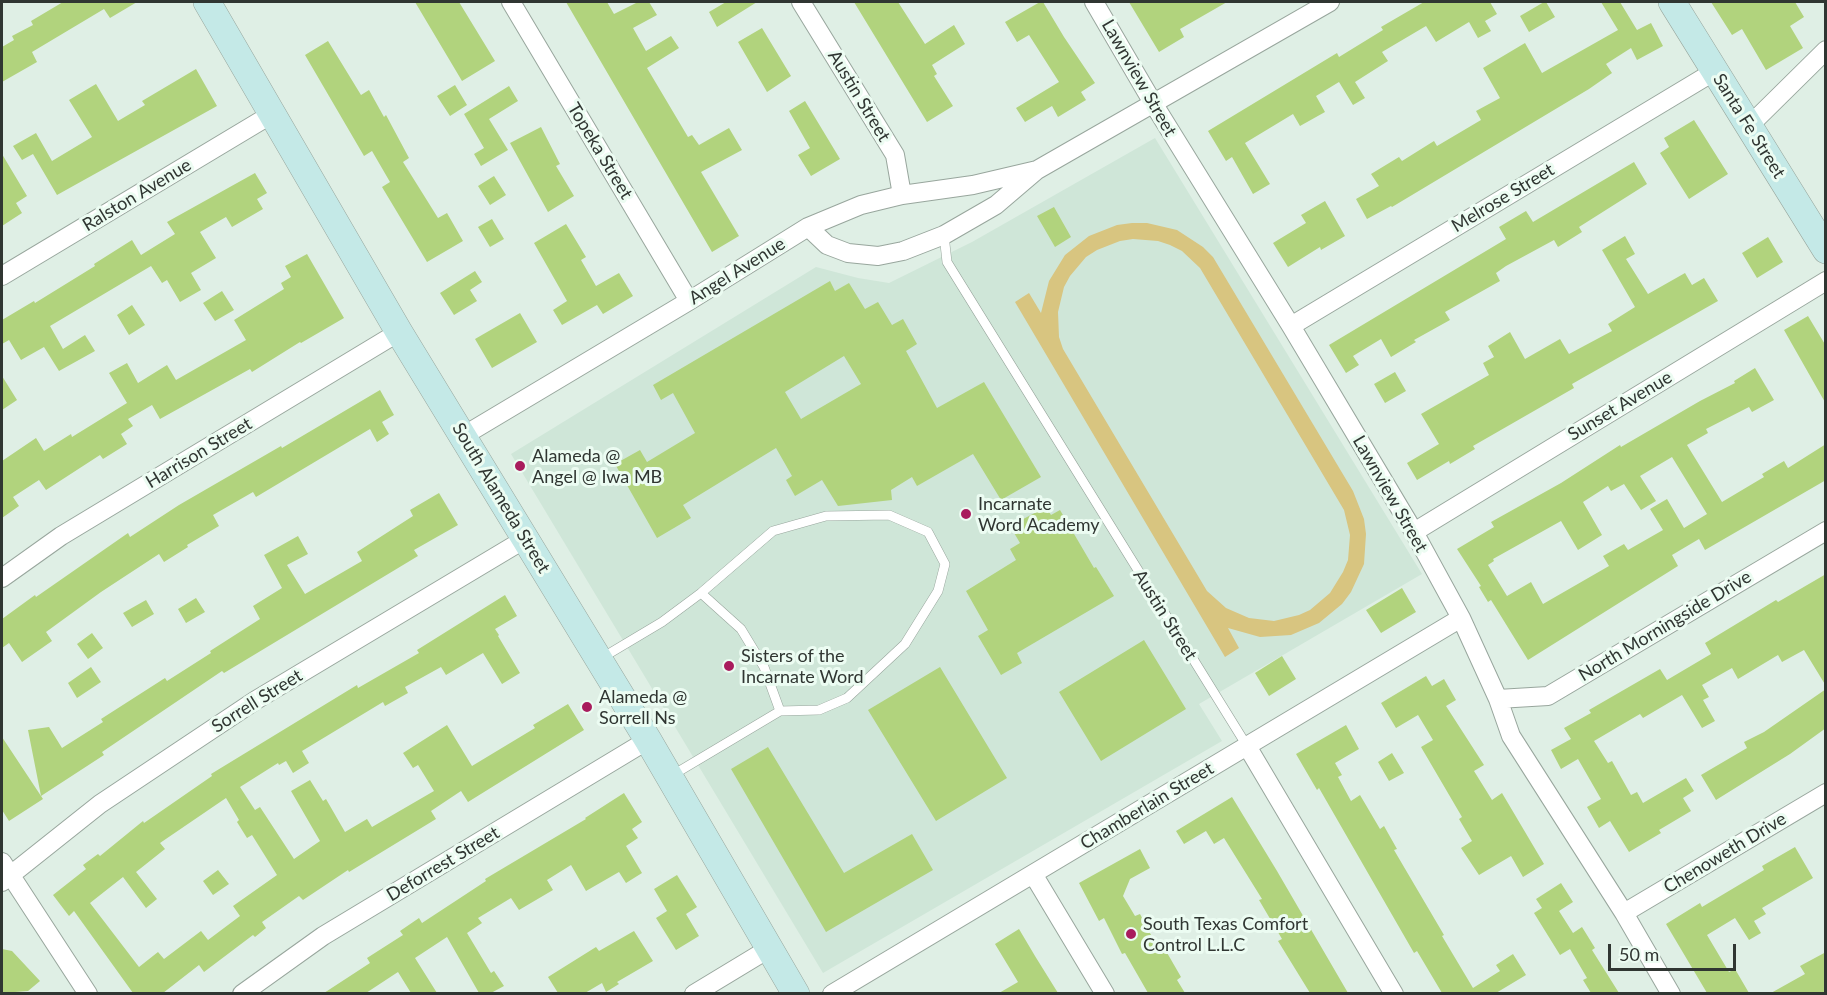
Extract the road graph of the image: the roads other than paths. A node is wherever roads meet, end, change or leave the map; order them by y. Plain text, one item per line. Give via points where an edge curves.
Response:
1 (207, 2) edge
2 (511, 2) edge
3 (801, 2) edge
4 (1094, 2) edge
5 (1330, 2) edge
6 (1672, 2) edge
7 (1826, 50) edge
8 (1715, 71) junction
9 (1153, 104) junction
10 (272, 114) junction
11 (1749, 126) junction
12 (1036, 170) junction
13 (902, 195) junction
14 (808, 227) junction
15 (944, 235) junction
16 (1824, 241) edge
17 (2, 276) edge
18 (1826, 281) edge
19 (689, 301) junction
20 (1291, 326) junction
21 (399, 332) junction
22 (463, 436) junction
23 (1826, 531) edge
24 (1414, 532) junction
25 (525, 539) junction
26 (2, 578) edge
27 (701, 593) junction
28 (1461, 618) junction
29 (599, 660) junction
30 (1498, 699) junction
31 (780, 711) junction
32 (648, 740) junction
33 (1247, 746) junction
34 (669, 777) junction
35 (1826, 793) edge
36 (4, 873) edge
37 (1033, 874) junction
38 (1624, 913) junction
39 (770, 948) junction
40 (88, 993) edge
41 (242, 993) edge
42 (694, 993) edge
43 (796, 993) edge
44 (832, 993) edge
45 (1105, 993) edge
46 (1394, 993) edge
47 (1671, 993) edge

1 - 10 main road, South Alameda Street
2 - 19 street, Topeka Street
3 - 13 street, Austin Street via 895,155
4 - 9 street, Lawnview Street
5 - 9 street
6 - 8 main road, Santa Fe Street
7 - 11 street
8 - 11 main road, Santa Fe Street
8 - 20 street, Melrose Street
9 - 12 street
9 - 20 street, Lawnview Street
10 - 17 street, Ralston Avenue
10 - 21 main road, South Alameda Street
11 - 16 main road, Santa Fe Street
12 - 13 street, Angel Avenue via 973,185
12 - 15 street via 996,205
13 - 14 street, Angel Avenue via 861,205
14 - 15 street via 827,245 848,253 878,256
14 - 19 street, Angel Avenue
15 - 33 lane, Austin Street via 947,262
18 - 24 street, Sunset Avenue
19 - 22 street, Angel Avenue
20 - 24 street, Lawnview Street
21 - 22 main road, South Alameda Street
21 - 26 street, Harrison Street via 61,536
22 - 25 main road, South Alameda Street
23 - 30 street, North Morningside Drive via 1548,696
24 - 28 street, Lawnview Street
25 - 29 main road, South Alameda Street
25 - 36 street, Sorrell Street via 256,700
27 - 29 lane
27 - 31 lane via 741,628 764,667
27 - 31 lane via 773,531 826,516 889,515 928,532 945,564 938,591 905,644 847,698 819,710
28 - 30 street, Lawnview Street
28 - 33 street, Chamberlain Street
29 - 32 main road, South Alameda Street
30 - 38 street, Lawnview Street via 1511,736
31 - 34 lane
32 - 34 main road, South Alameda Street
32 - 41 street, Deforrest Street via 323,936
33 - 37 street, Chamberlain Street
33 - 46 street, Austin Street
34 - 39 main road, South Alameda Street
35 - 38 street, Chenoweth Drive
36 - 40 street
37 - 44 street, Chamberlain Street
37 - 45 street
38 - 47 street, Lawnview Street
39 - 42 street
39 - 43 main road, South Alameda Street

